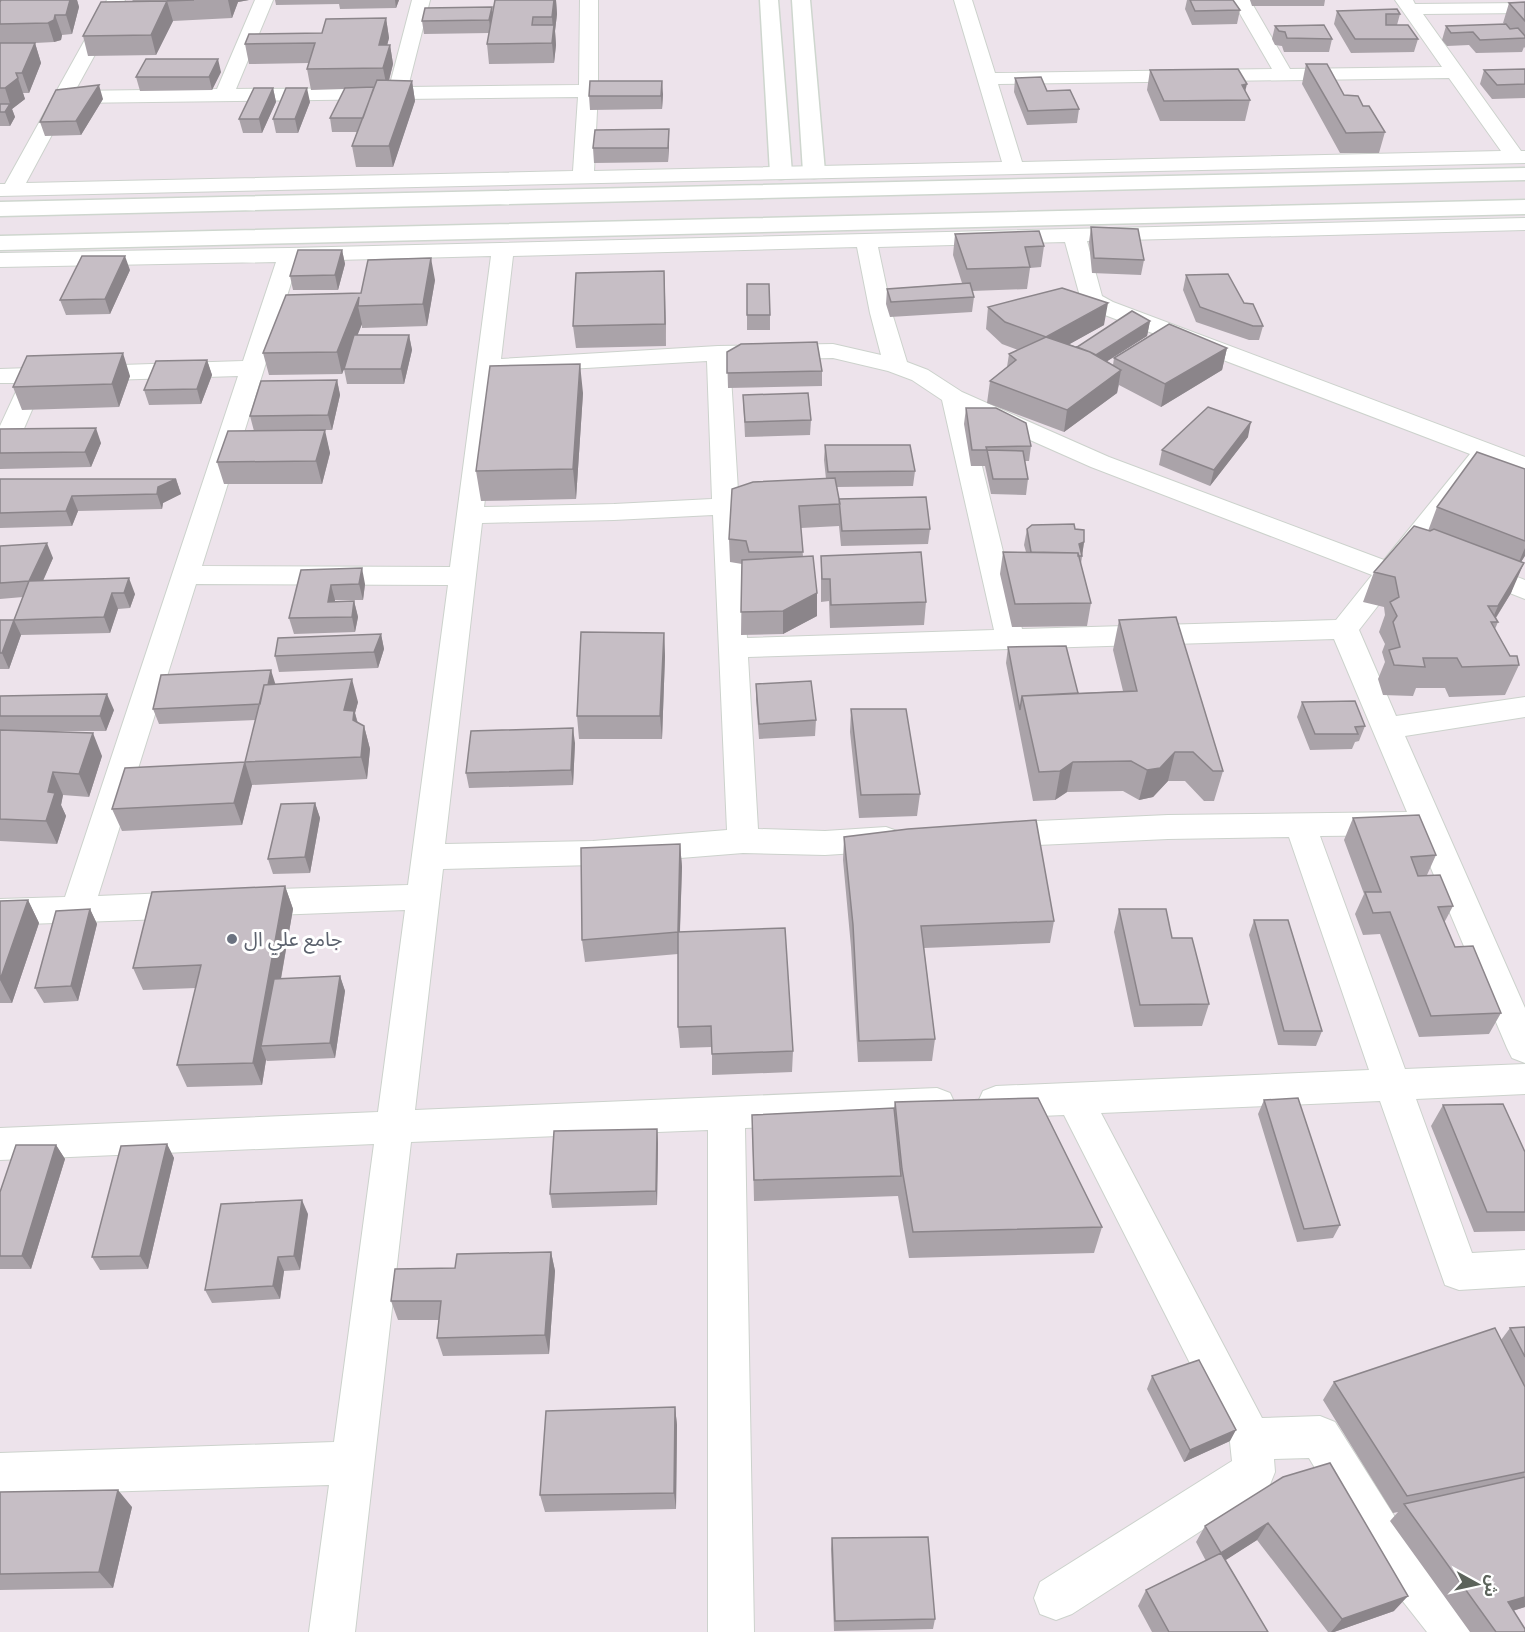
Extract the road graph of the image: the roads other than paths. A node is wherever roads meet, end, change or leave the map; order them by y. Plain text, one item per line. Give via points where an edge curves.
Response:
1 (116, 0) edge
2 (264, 0) edge
3 (421, 0) edge
4 (589, 0) edge
5 (769, 0) edge
6 (801, 0) edge
7 (963, 0) edge
8 (1241, 0) edge
9 (1407, 5) edge
10 (1525, 8) edge
11 (1455, 72) junction
12 (1284, 74) junction
13 (987, 79) junction
14 (588, 91) junction
15 (397, 93) junction
16 (224, 95) junction
17 (63, 97) junction
18 (1522, 163) edge
19 (1014, 168) junction
20 (781, 172) junction
21 (814, 172) junction
22 (1155, 173) junction
23 (583, 177) junction
24 (6, 190) edge
25 (391, 190) junction
26 (1525, 207) edge
27 (0, 208) edge
28 (1180, 223) junction
29 (1525, 224) edge
30 (1074, 234) junction
31 (866, 240) junction
32 (0, 243) edge
33 (387, 243) junction
34 (503, 249) junction
35 (289, 255) junction
36 (0, 260) edge
37 (718, 353) junction
38 (896, 366) junction
39 (489, 367) junction
40 (253, 368) junction
41 (35, 375) junction
42 (0, 376) edge
43 (953, 398) junction
44 (1485, 452) junction
45 (0, 454) edge
46 (1525, 466) edge
47 (726, 506) junction
48 (470, 515) junction
49 (1434, 552) junction
50 (1389, 572) junction
51 (186, 575) junction
52 (463, 576) junction
53 (1525, 590) edge
54 (1344, 629) junction
55 (1010, 640) junction
56 (734, 648) junction
57 (1525, 707) edge
58 (1387, 728) junction
59 (1428, 823) junction
60 (1302, 827) junction
61 (965, 837) edge
62 (918, 838) edge
63 (743, 841) junction
64 (428, 857) junction
65 (423, 897) junction
66 (77, 909) junction
67 (0, 912) edge
68 (1525, 1048) edge
69 (1525, 1079) edge
70 (1393, 1085) junction
71 (1074, 1098) junction
72 (726, 1113) junction
73 (394, 1128) junction
74 (0, 1144) edge
75 (1525, 1268) edge
76 (1251, 1439) junction
77 (353, 1463) junction
78 (0, 1474) edge
79 (1056, 1598) dead end
80 (332, 1632) edge
81 (731, 1632) edge
82 (1456, 1632) edge

1 - 17 street
2 - 16 street
3 - 15 street
4 - 14 street
5 - 20 main road
6 - 21 main road
7 - 13 street
8 - 12 street
9 - 10 street
9 - 11 street
11 - 12 street
11 - 18 street
12 - 13 street
13 - 19 street
14 - 15 street
14 - 23 street
15 - 16 street
16 - 17 street
17 - 24 street
18 - 22 main road
19 - 21 street
19 - 22 street
20 - 21 street
20 - 23 street
22 - 25 main road
23 - 25 street
24 - 25 street
25 - 27 main road
26 - 28 main road
28 - 29 street
28 - 30 street
28 - 33 main road
30 - 31 street
30 - 44 street via 1092,300 1112,312 1174,332
31 - 34 street
31 - 38 street
32 - 33 main road
33 - 34 street
33 - 35 street
34 - 39 street
35 - 36 street
35 - 40 street
37 - 38 street via 833,351
37 - 39 street
37 - 47 street
38 - 43 street via 920,375
39 - 48 street
40 - 41 street
40 - 51 street
41 - 42 street
41 - 45 street
43 - 50 street via 1100,462
43 - 55 street
44 - 46 street
44 - 49 street
47 - 48 street
47 - 56 street
48 - 52 street
49 - 50 street
49 - 53 street
50 - 54 street
51 - 52 street
51 - 66 street
52 - 64 street
54 - 55 street
54 - 58 street
55 - 56 street
56 - 63 street
57 - 58 street
58 - 59 street
59 - 60 street
59 - 68 street
60 - 61 street via 1168,827
60 - 70 street
62 - 63 street via 825,843
63 - 64 street via 594,853
64 - 65 street
65 - 66 street
65 - 73 street
66 - 67 street
69 - 70 street
70 - 71 street
70 - 75 street via 1459,1272
71 - 72 street
71 - 76 street
72 - 73 street
72 - 81 street
73 - 74 street
73 - 77 street
76 - 79 street via 1254,1472
76 - 82 street via 1320,1437 1384,1541
77 - 78 street
77 - 80 street

